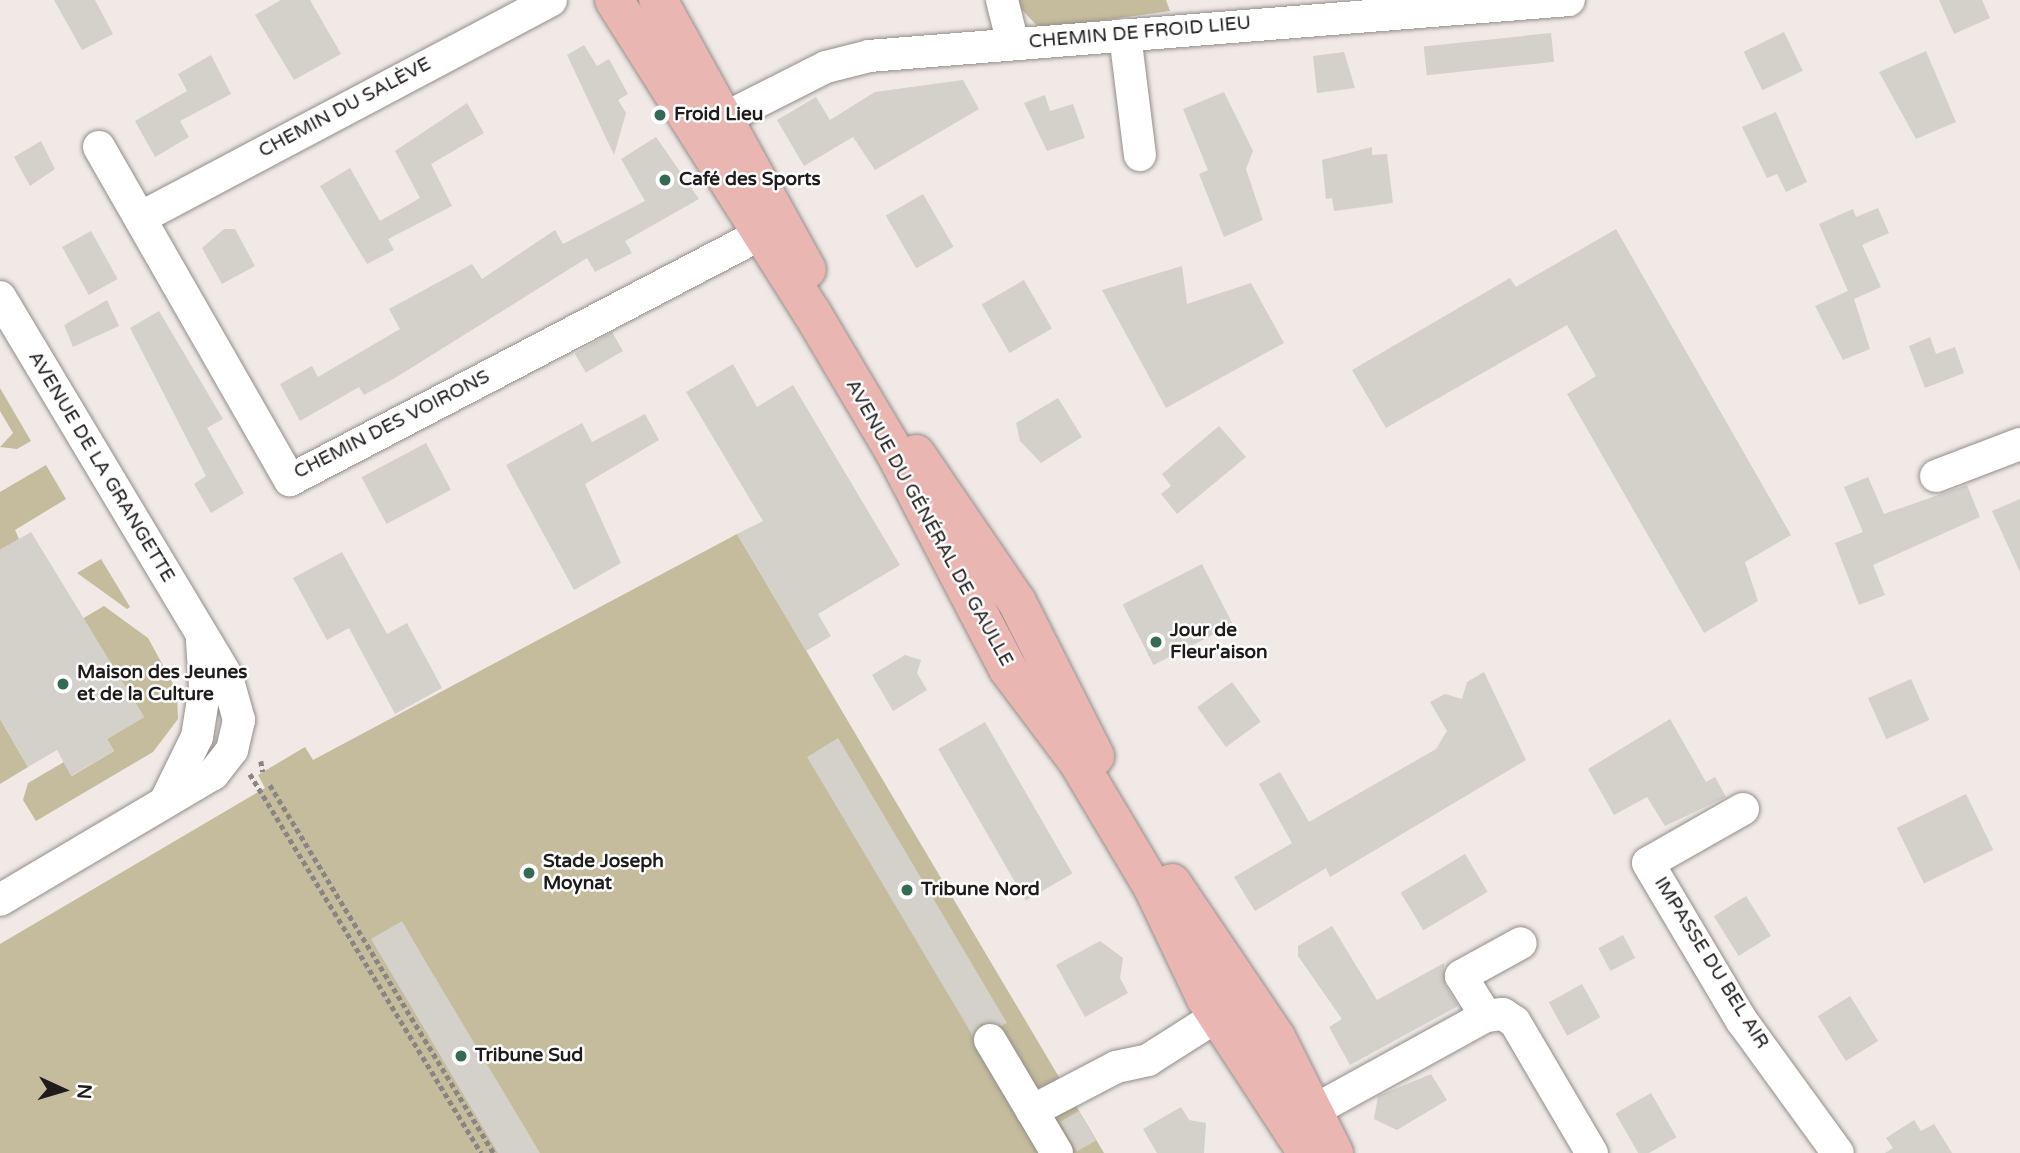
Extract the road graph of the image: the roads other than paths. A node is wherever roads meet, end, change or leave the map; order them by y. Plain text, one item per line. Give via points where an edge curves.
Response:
1 (551, 0) edge
2 (614, 0) edge
3 (658, 0) edge
4 (1002, 0) edge
5 (1569, 0) edge
6 (1377, 7) edge
7 (1125, 35) junction
8 (1013, 44) junction
9 (712, 127) junction
10 (99, 147) dead end
11 (1140, 155) dead end
12 (139, 218) junction
13 (759, 236) junction
14 (0, 297) edge
15 (2020, 444) edge
16 (1936, 476) dead end
17 (999, 572) junction
18 (964, 592) junction
19 (1028, 621) junction
20 (201, 636) junction
21 (993, 642) junction
22 (193, 748) junction
23 (236, 764) junction
24 (164, 803) junction
25 (1743, 809) dead end
26 (0, 900) edge
27 (1521, 943) dead end
28 (1251, 995) junction
29 (1217, 1016) junction
30 (1486, 1016) junction
31 (990, 1040) dead end
32 (1283, 1049) junction
33 (1249, 1070) junction
34 (1315, 1110) junction
35 (1032, 1111) junction
36 (1057, 1153) edge
37 (1307, 1153) edge
38 (1334, 1153) edge
39 (1592, 1153) edge
40 (1838, 1153) edge

1 - 12 street, CHEMIN DU SALÈVE
2 - 9 main road, AVENUE DU GÉNÉRAL DE GAULLE
3 - 9 main road, AVENUE DU GÉNÉRAL DE GAULLE
4 - 8 street
5 - 6 street, CHEMIN DE FROID LIEU
6 - 7 street, CHEMIN DE FROID LIEU
7 - 8 street, CHEMIN DE FROID LIEU
7 - 11 street
8 - 9 street, CHEMIN DE FROID LIEU via 846,61
9 - 13 main road, AVENUE DU GÉNÉRAL DE GAULLE
9 - 17 main road, AVENUE DU GÉNÉRAL DE GAULLE via 921,461
10 - 12 street, CHEMIN DES VOIRONS
12 - 13 street, CHEMIN DES VOIRONS via 290,480
13 - 18 main road, AVENUE DU GÉNÉRAL DE GAULLE via 894,451
14 - 20 street, AVENUE DE LA GRANGETTE
15 - 16 street
17 - 18 main road
17 - 19 main road, AVENUE DU GÉNÉRAL DE GAULLE
18 - 21 main road, AVENUE DU GÉNÉRAL DE GAULLE
19 - 21 main road
19 - 28 main road, AVENUE DU GÉNÉRAL DE GAULLE via 1097,758 1180,896
20 - 22 street, AVENUE DE LA GRANGETTE via 205,687
20 - 23 street, AVENUE DE LA GRANGETTE via 238,705
21 - 29 main road, AVENUE DU GÉNÉRAL DE GAULLE via 1090,782 1153,887
22 - 23 street via 208,765
22 - 24 street, AVENUE DE LA GRANGETTE
23 - 24 street
24 - 26 street
25 - 40 street, IMPASSE DU BEL AIR via 1648,863 1742,1021
27 - 30 street via 1461,976
28 - 29 main road
28 - 32 main road, AVENUE DU GÉNÉRAL DE GAULLE
29 - 33 main road, AVENUE DU GÉNÉRAL DE GAULLE
29 - 35 street via 1148,1060 1119,1066
30 - 34 street
30 - 39 street via 1503,1014 1515,1022
31 - 35 street
32 - 33 main road
32 - 34 main road, AVENUE DU GÉNÉRAL DE GAULLE
33 - 37 main road, AVENUE DU GÉNÉRAL DE GAULLE
34 - 38 main road, AVENUE DU GÉNÉRAL DE GAULLE
35 - 36 street

